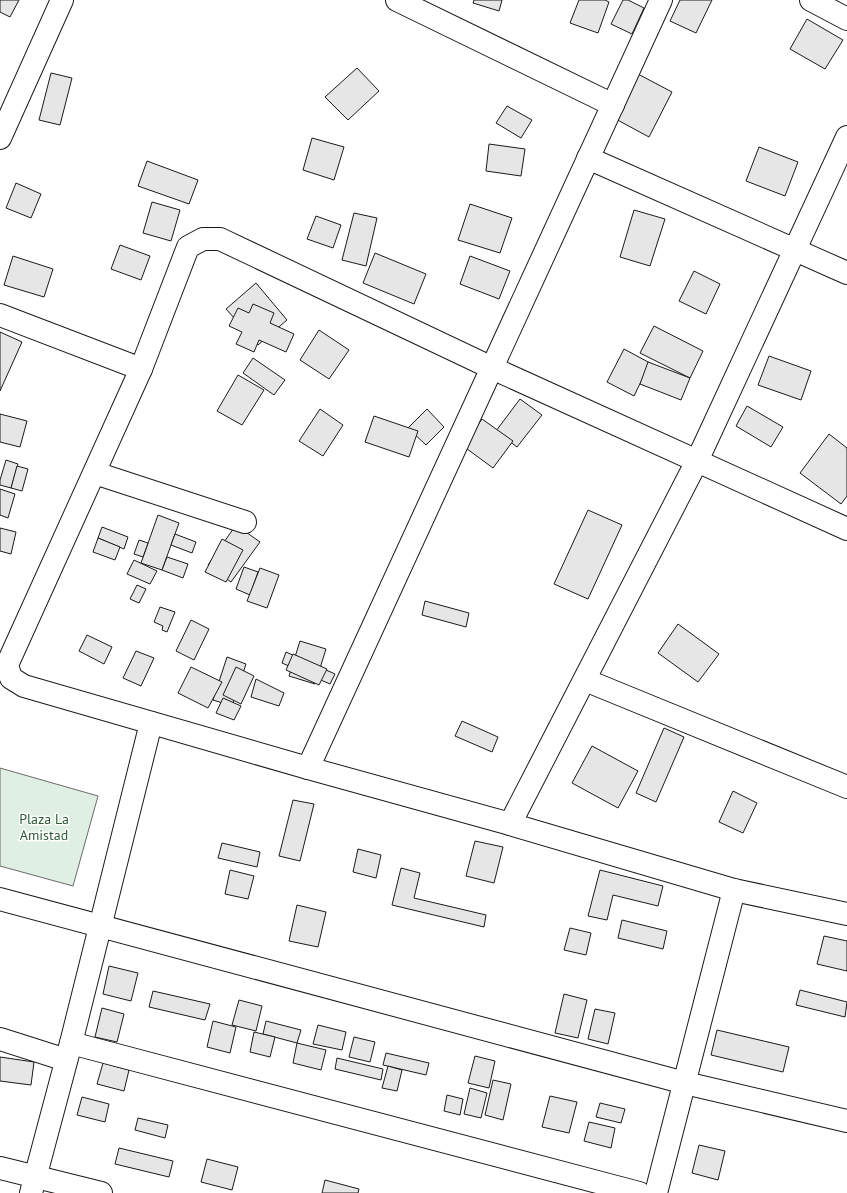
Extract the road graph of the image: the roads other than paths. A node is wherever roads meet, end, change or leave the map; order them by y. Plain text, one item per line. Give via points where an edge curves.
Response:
1 (62, 0) edge
2 (398, 0) edge
3 (661, 0) edge
4 (810, 0) edge
5 (847, 19) edge
6 (613, 105) junction
7 (847, 137) edge
8 (0, 138) edge
9 (588, 158) junction
10 (795, 249) junction
11 (847, 273) edge
12 (0, 315) edge
13 (492, 368) junction
14 (141, 369) junction
15 (697, 461) junction
16 (95, 473) junction
17 (244, 522) dead end
18 (847, 529) edge
19 (585, 680) junction
20 (151, 722) junction
21 (308, 768) junction
22 (847, 787) edge
23 (510, 824) junction
24 (734, 890) junction
25 (0, 899) edge
26 (847, 914) edge
27 (101, 925) junction
28 (0, 1039) edge
29 (69, 1052) junction
30 (685, 1083) junction
31 (847, 1121) edge
32 (0, 1168) edge
33 (34, 1185) edge
34 (102, 1193) edge
35 (640, 1193) edge
36 (656, 1193) edge

1 - 8 street
2 - 6 street
3 - 6 street
4 - 5 street
6 - 9 street
7 - 10 street
9 - 10 street
9 - 13 street
10 - 11 street
10 - 15 street
12 - 14 street
13 - 14 street via 220,239 203,239 188,247
13 - 15 street
13 - 21 street
14 - 16 street
15 - 18 street
15 - 19 street
16 - 17 street
16 - 20 street via 7,664 11,678 24,686
19 - 22 street
19 - 23 street
20 - 21 street
20 - 27 street
21 - 23 street
23 - 24 street
24 - 26 street
24 - 30 street
25 - 27 street
27 - 29 street
27 - 30 street
28 - 29 street
29 - 33 street
29 - 35 street
30 - 31 street
30 - 36 street
32 - 33 street
33 - 34 street

